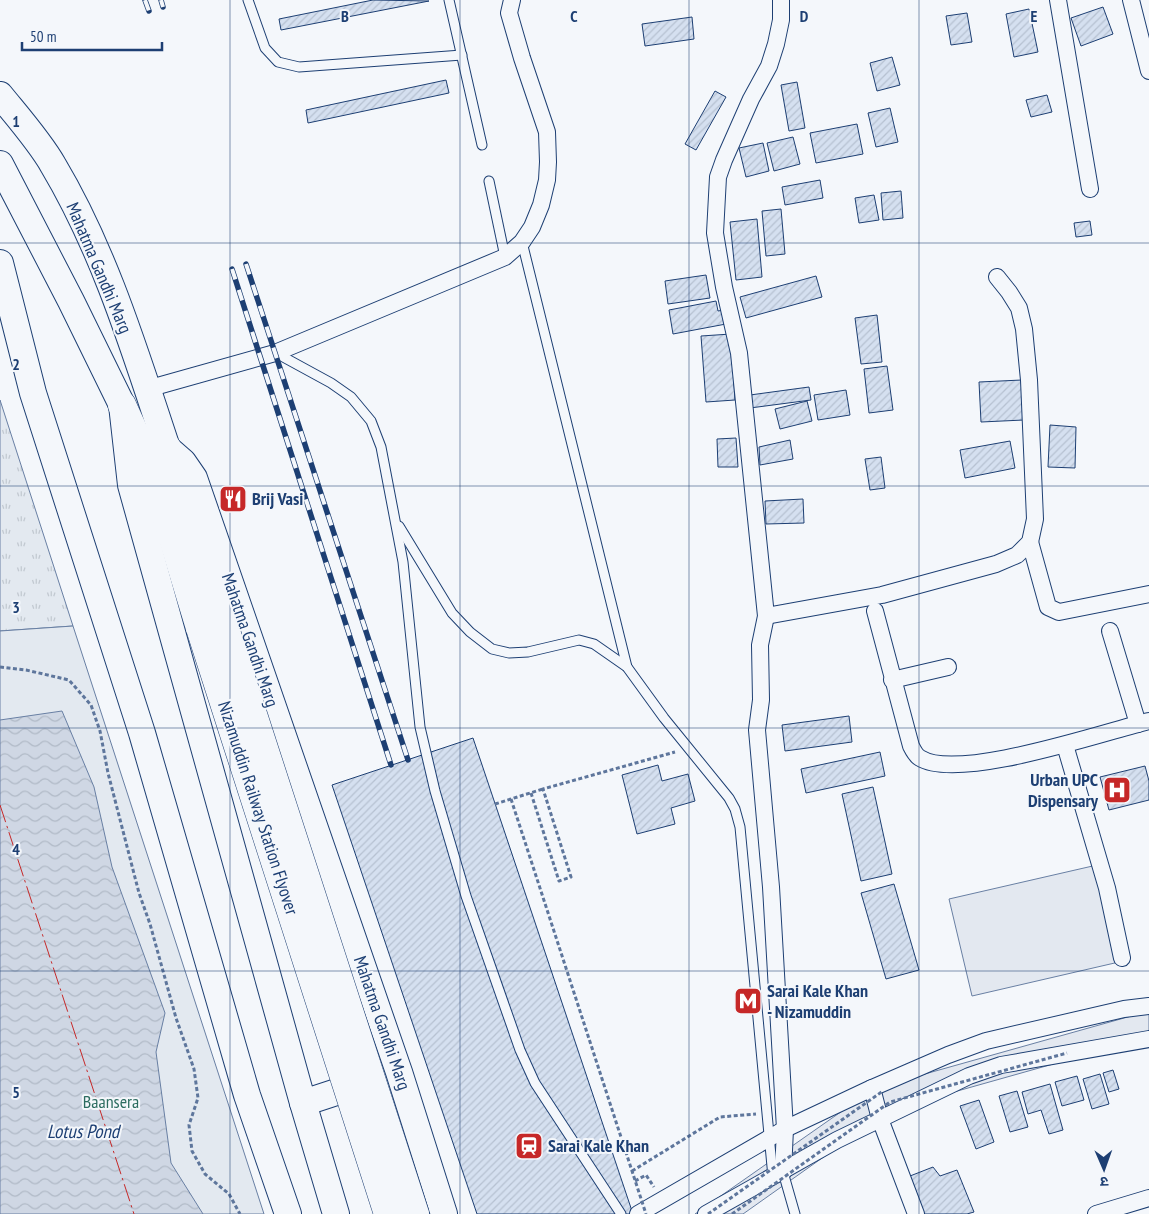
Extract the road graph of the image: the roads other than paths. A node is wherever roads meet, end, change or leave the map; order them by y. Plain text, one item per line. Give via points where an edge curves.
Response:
1 (248, 0) edge
2 (448, 0) edge
3 (512, 0) edge
4 (781, 0) edge
5 (1058, 0) edge
6 (1131, 0) edge
7 (462, 56) junction
8 (1149, 71) edge
9 (0, 95) edge
10 (482, 145) dead end
11 (0, 164) edge
12 (489, 181) dead end
13 (1090, 189) dead end
14 (522, 242) junction
15 (505, 257) junction
16 (0, 263) edge
17 (997, 277) dead end
18 (275, 353) junction
19 (147, 389) junction
20 (122, 405) junction
21 (167, 448) junction
22 (395, 519) junction
23 (1030, 542) junction
24 (1149, 594) edge
25 (875, 611) dead end
26 (766, 616) junction
27 (211, 625) junction
28 (1110, 630) dead end
29 (626, 667) junction
30 (948, 667) dead end
31 (892, 680) junction
32 (1144, 722) edge
33 (1065, 745) junction
34 (1122, 958) dead end
35 (1149, 1006) edge
36 (1149, 1039) edge
37 (399, 1072) junction
38 (878, 1089) junction
39 (303, 1104) junction
40 (880, 1119) junction
41 (785, 1129) junction
42 (769, 1138) junction
43 (778, 1175) junction
44 (1149, 1198) edge
45 (288, 1214) edge
46 (336, 1214) edge
47 (388, 1214) edge
48 (415, 1214) edge
49 (444, 1214) edge
50 (621, 1214) edge
51 (638, 1214) edge
52 (707, 1214) edge
53 (795, 1214) edge
54 (916, 1214) edge
55 (1096, 1214) edge

1 - 7 lane via 265,48 278,62 299,67
2 - 7 lane
3 - 14 street via 509,14 546,132 548,162 541,205
4 - 26 street via 776,44 718,176 716,233 739,353
5 - 13 street
6 - 8 street
7 - 10 lane
9 - 19 main road, Mahatma Gandhi Marg via 52,163 83,221
11 - 20 main road, Mahatma Gandhi Marg
12 - 15 lane
14 - 15 street
14 - 29 lane
15 - 18 street
16 - 45 main road via 33,393 142,733 247,1095
17 - 23 street via 1019,308 1024,329 1035,519
18 - 19 street
18 - 22 lane via 351,397 371,421 381,446
19 - 21 main road, Mahatma Gandhi Marg
20 - 27 highway, Nizamuddin Railway Station Flyover via 154,476
20 - 39 main road, Mahatma Gandhi Marg via 132,485
21 - 27 highway, Nizamuddin Railway Station Flyover
21 - 37 main road, Mahatma Gandhi Marg via 188,468 203,501
22 - 29 lane via 452,612 492,649 509,653 528,652 579,640 594,644
22 - 50 lane via 403,562 420,727 466,896 520,1050 535,1083
23 - 24 street via 1048,607 1052,610 1059,612
23 - 26 street via 1016,555 996,564 882,595
25 - 31 street
26 - 41 street via 760,645 757,730 771,887
27 - 47 highway, Nizamuddin Railway Station Flyover, bridge
27 - 48 highway, Nizamuddin Railway Station Flyover, bridge
28 - 32 street
29 - 42 lane via 730,798 735,809 740,827
30 - 31 street
31 - 33 street via 911,746 919,758 953,765
32 - 33 street
33 - 34 street via 1106,888
35 - 38 street via 986,1041 948,1055
36 - 40 street via 1001,1065 969,1076
37 - 39 main road
37 - 49 main road, Mahatma Gandhi Marg
38 - 40 street
38 - 41 street
39 - 46 main road, Mahatma Gandhi Marg
40 - 43 street
40 - 54 street
41 - 42 street
41 - 43 street
42 - 43 lane
42 - 51 street
43 - 52 street
43 - 53 lane
44 - 55 street

